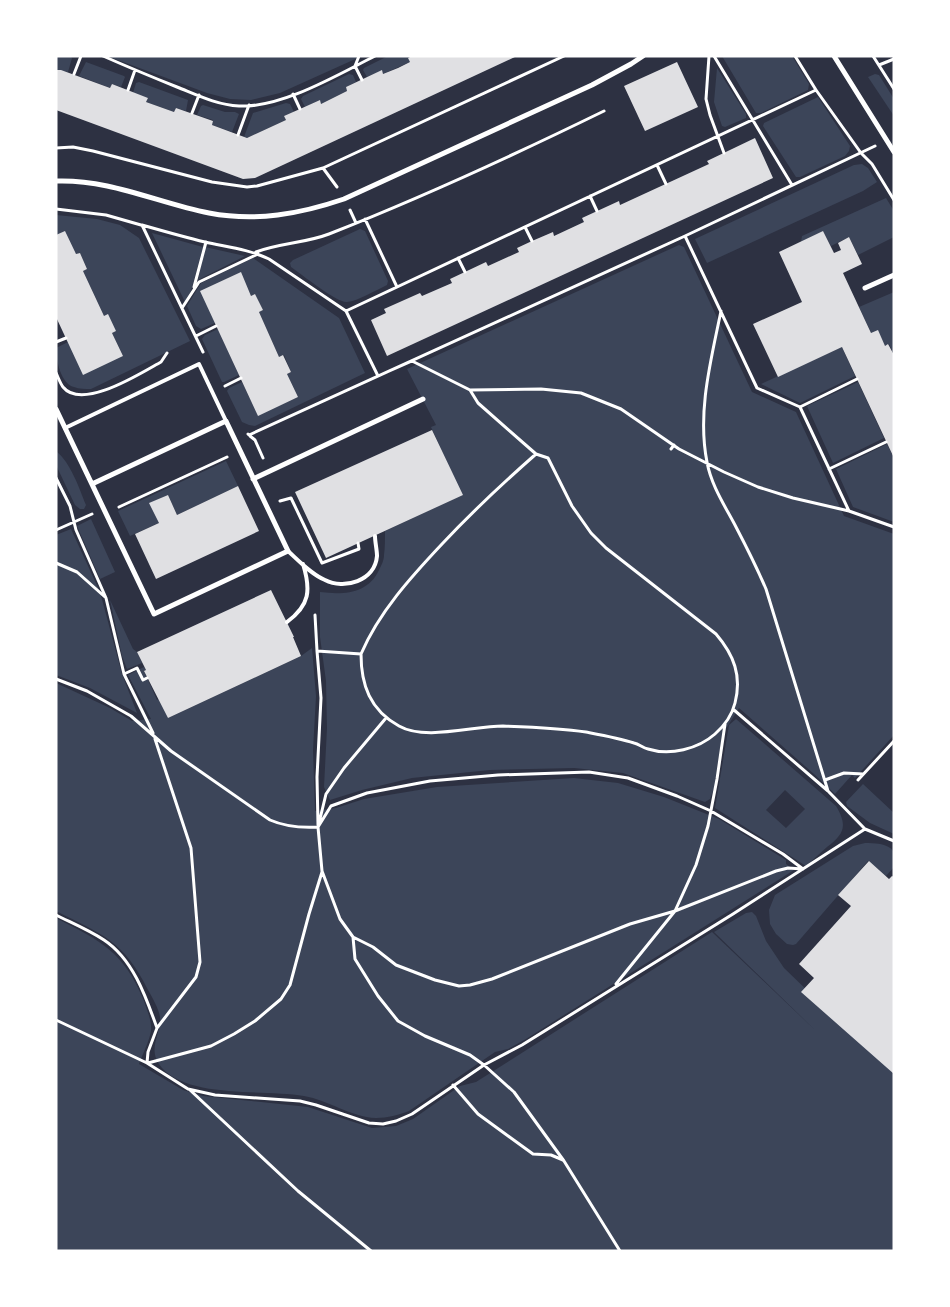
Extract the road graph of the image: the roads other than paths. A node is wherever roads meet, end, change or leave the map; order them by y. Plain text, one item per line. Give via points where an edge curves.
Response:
1 (643, 56) edge
2 (834, 56) edge
3 (894, 152) edge
4 (56, 181) edge
5 (894, 275) edge
6 (865, 288) dead end
7 (423, 398) dead end
8 (56, 409) edge
9 (226, 420) junction
10 (59, 421) edge
11 (65, 428) junction
12 (253, 479) junction
13 (92, 484) junction
14 (375, 536) dead end
15 (288, 551) junction
16 (303, 564) junction
17 (287, 622) dead end

1 - 4 street via 583,90 344,199 310,210 286,215 233,217 121,188
2 - 3 street
5 - 6 street
7 - 12 street
8 - 10 street
9 - 11 lane via 199,364
9 - 12 street
9 - 13 street
10 - 11 street
11 - 13 street
12 - 15 street
13 - 15 street via 154,614
14 - 16 lane via 377,556 373,567 354,584 335,585
15 - 16 lane
16 - 17 lane via 308,581 307,598 301,610

